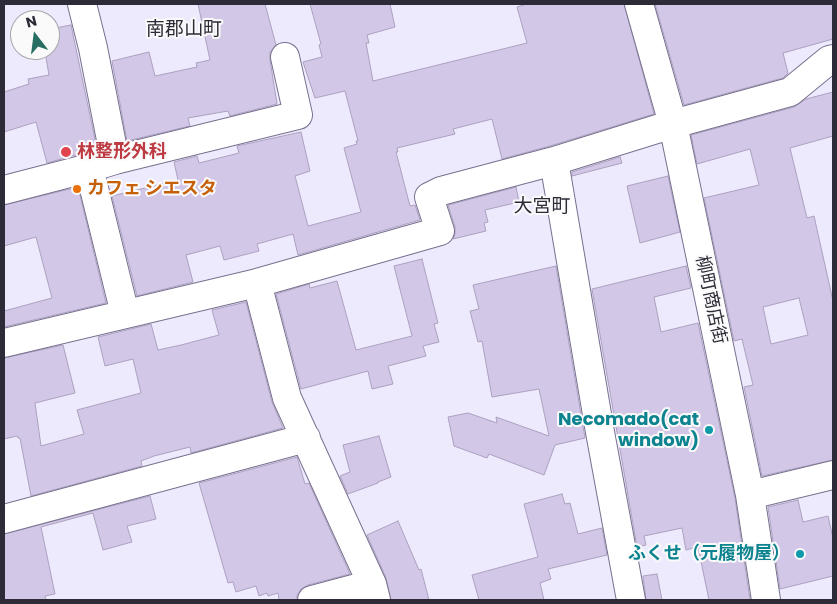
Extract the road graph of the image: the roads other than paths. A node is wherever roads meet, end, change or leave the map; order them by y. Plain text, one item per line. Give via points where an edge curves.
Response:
1 (82, 4) edge
2 (639, 4) edge
3 (285, 57) dead end
4 (833, 59) edge
5 (673, 124) junction
6 (115, 160) junction
7 (554, 161) junction
8 (89, 168) junction
9 (4, 190) edge
10 (256, 283) junction
11 (125, 314) junction
12 (4, 343) edge
13 (306, 438) junction
14 (833, 475) edge
15 (750, 496) junction
16 (4, 519) edge
17 (374, 592) edge
18 (312, 600) edge
19 (631, 600) edge
20 (766, 600) edge

1 - 6 street
2 - 5 street, 柳町商店街
3 - 6 street via 298,115
4 - 5 street via 790,92
5 - 7 street
5 - 15 street, 柳町商店街
6 - 8 street
7 - 10 street via 429,197 440,231
7 - 19 street
8 - 9 street
8 - 11 street
10 - 11 street
10 - 13 street via 287,398
11 - 12 street
13 - 16 street
13 - 17 street
14 - 15 street
15 - 20 street, 柳町商店街
17 - 18 street

